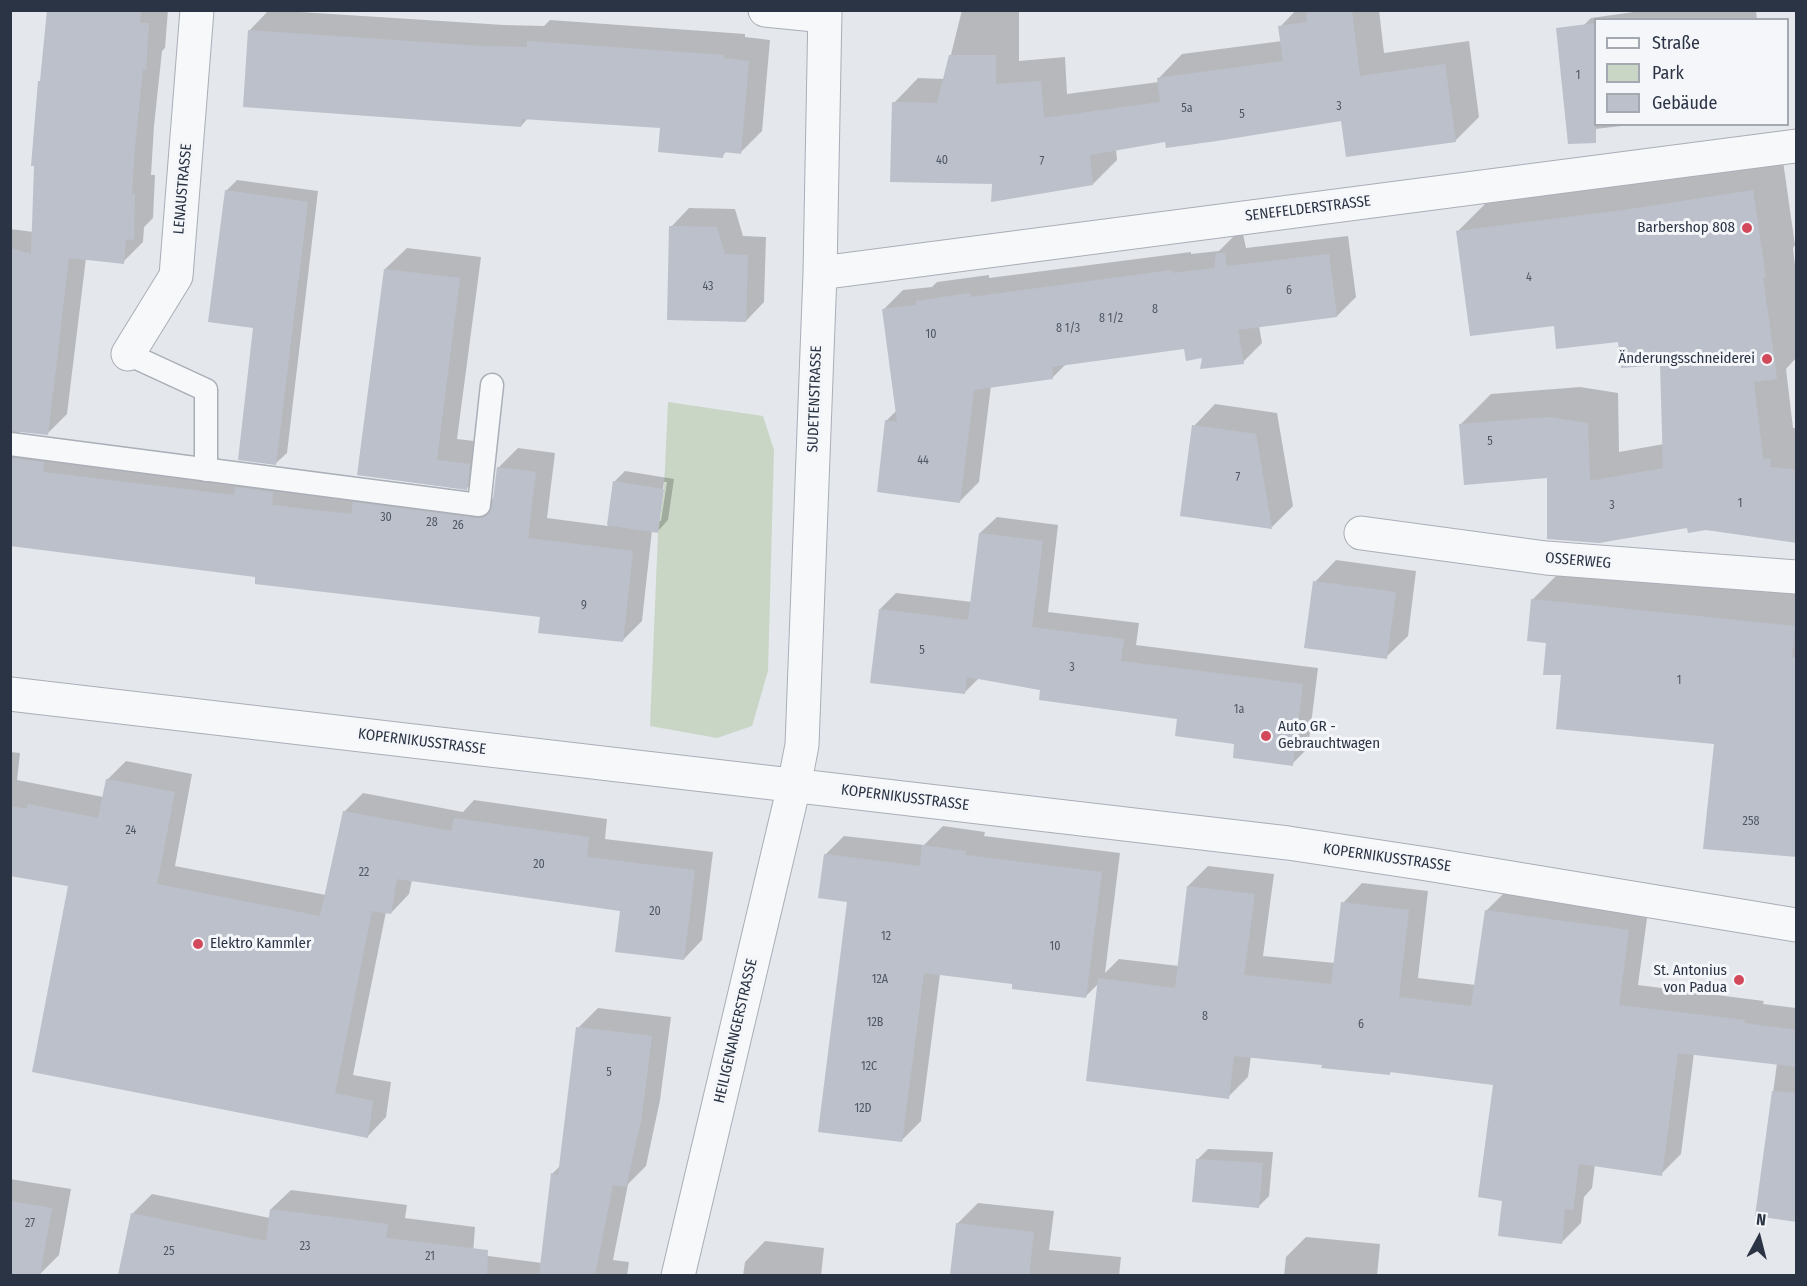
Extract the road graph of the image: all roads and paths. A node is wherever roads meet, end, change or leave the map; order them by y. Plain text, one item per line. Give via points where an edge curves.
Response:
1 (197, 10) edge
2 (765, 10) edge
3 (825, 13) edge
4 (1797, 146) edge
5 (820, 273) junction
6 (128, 354) joint
7 (492, 385) dead end
8 (10, 444) edge
9 (206, 470) junction
10 (1362, 533) dead end
11 (1797, 577) edge
12 (10, 694) edge
13 (794, 786) junction
14 (1797, 925) edge
15 (678, 1275) edge

1 - 6 street, LENAUSTRASSE via 176,276
2 - 3 street
3 - 5 street, SUDETENSTRASSE
4 - 5 street, SENEFELDERSTRASSE
5 - 13 street, SUDETENSTRASSE via 802,733
6 - 9 lane via 206,390
7 - 9 lane via 479,505
8 - 9 lane
10 - 11 street, OSSERWEG via 1546,558
12 - 13 street, KOPERNIKUSSTRASSE
13 - 14 street, KOPERNIKUSSTRASSE via 1288,843
13 - 15 street, HEILIGENANGERSTRASSE

